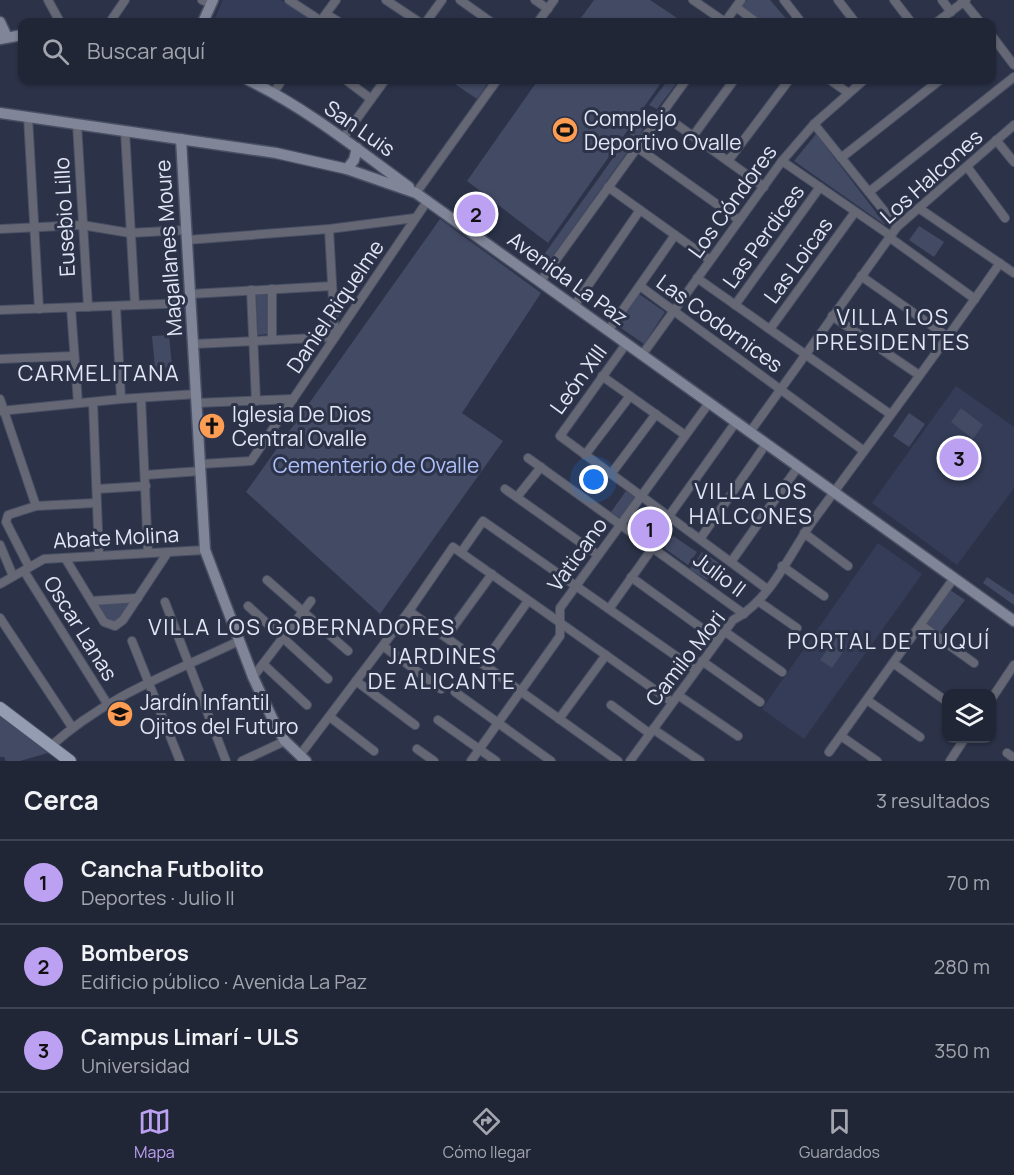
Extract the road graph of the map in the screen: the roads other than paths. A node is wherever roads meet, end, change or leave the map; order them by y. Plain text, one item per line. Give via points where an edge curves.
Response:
1 (48, 0) edge
2 (125, 0) edge
3 (289, 0) edge
4 (336, 0) edge
5 (386, 0) edge
6 (442, 0) edge
7 (460, 0) edge
8 (535, 0) edge
9 (554, 0) edge
10 (693, 0) edge
11 (784, 0) edge
12 (838, 0) edge
13 (894, 0) edge
14 (942, 0) edge
15 (209, 1) edge
16 (964, 1) edge
17 (738, 4) edge
18 (548, 9) junction
19 (951, 12) junction
20 (58, 18) edge
21 (113, 18) edge
22 (204, 18) edge
23 (321, 18) edge
24 (324, 18) edge
25 (413, 18) edge
26 (429, 18) edge
27 (485, 18) edge
28 (541, 18) edge
29 (719, 18) edge
30 (728, 18) edge
31 (752, 18) edge
32 (798, 18) edge
33 (852, 18) edge
34 (909, 18) edge
35 (943, 18) edge
36 (978, 18) edge
37 (0, 22) edge
38 (4, 38) edge
39 (996, 43) edge
40 (1014, 65) edge
41 (1014, 77) edge
42 (257, 84) edge
43 (279, 84) edge
44 (351, 84) edge
45 (382, 84) edge
46 (494, 84) edge
47 (683, 84) edge
48 (731, 84) edge
49 (786, 84) edge
50 (839, 84) edge
51 (848, 84) edge
52 (858, 84) edge
53 (935, 84) edge
54 (850, 90) junction
55 (274, 92) junction
56 (371, 99) junction
57 (0, 114) edge
58 (662, 114) junction
59 (28, 117) junction
60 (77, 124) junction
61 (814, 124) junction
62 (1014, 125) edge
63 (125, 131) junction
64 (693, 136) junction
65 (343, 138) junction
66 (181, 139) junction
67 (996, 140) junction
68 (357, 148) junction
69 (638, 148) junction
70 (841, 158) junction
71 (728, 161) junction
72 (782, 161) junction
73 (1014, 162) edge
74 (968, 168) junction
75 (347, 169) junction
76 (608, 187) junction
77 (764, 187) junction
78 (820, 187) junction
79 (868, 192) junction
80 (416, 193) junction
81 (428, 200) junction
82 (920, 209) junction
83 (640, 210) junction
84 (855, 212) junction
85 (416, 218) junction
86 (1005, 218) dead end
87 (739, 220) junction
88 (82, 225) junction
89 (897, 227) junction
90 (0, 229) edge
91 (34, 229) junction
92 (329, 229) junction
93 (130, 233) junction
94 (186, 235) junction
95 (675, 235) junction
96 (890, 237) junction
97 (710, 260) junction
98 (1000, 263) junction
99 (1014, 273) edge
100 (861, 276) junction
101 (697, 278) junction
102 (540, 282) junction
103 (332, 286) junction
104 (640, 286) junction
105 (272, 289) junction
106 (251, 290) junction
107 (191, 299) junction
108 (975, 299) junction
109 (135, 305) junction
110 (735, 305) junction
111 (574, 306) junction
112 (72, 308) junction
113 (88, 308) junction
114 (116, 308) junction
115 (39, 309) junction
116 (0, 310) edge
117 (674, 310) junction
118 (832, 316) junction
119 (770, 329) junction
120 (608, 331) junction
121 (335, 337) junction
122 (948, 337) junction
123 (272, 340) junction
124 (253, 341) junction
125 (194, 344) junction
126 (626, 344) junction
127 (804, 353) junction
128 (642, 355) junction
129 (73, 356) junction
130 (0, 359) edge
131 (919, 375) junction
132 (602, 376) junction
133 (779, 389) junction
134 (630, 396) junction
135 (141, 398) junction
136 (0, 399) edge
137 (121, 399) junction
138 (197, 399) junction
139 (293, 399) junction
140 (256, 401) junction
141 (93, 402) junction
142 (78, 403) junction
143 (709, 403) junction
144 (2, 411) edge
145 (656, 414) junction
146 (890, 414) junction
147 (736, 422) junction
148 (750, 432) junction
149 (685, 435) junction
150 (766, 444) junction
151 (864, 451) junction
152 (585, 455) junction
153 (528, 458) dead end
154 (201, 467) junction
155 (541, 467) junction
156 (798, 467) junction
157 (611, 474) junction
158 (145, 475) junction
159 (146, 486) junction
160 (97, 489) junction
161 (505, 489) dead end
162 (834, 492) junction
163 (640, 496) junction
164 (517, 498) junction
165 (95, 502) junction
166 (36, 506) junction
167 (669, 516) junction
168 (621, 523) junction
169 (804, 533) junction
170 (700, 539) junction
171 (0, 545) edge
172 (654, 546) junction
173 (205, 550) junction
174 (462, 551) junction
175 (168, 552) junction
176 (148, 554) junction
177 (598, 555) junction
178 (99, 556) junction
179 (65, 558) junction
180 (731, 562) junction
181 (782, 566) junction
182 (848, 566) dead end
183 (26, 569) junction
184 (492, 574) junction
185 (14, 576) junction
186 (631, 578) junction
187 (954, 578) junction
188 (267, 580) dead end
189 (0, 584) edge
190 (576, 585) junction
191 (767, 589) junction
192 (824, 596) dead end
193 (138, 598) junction
194 (92, 601) junction
195 (311, 601) dead end
196 (528, 601) junction
197 (758, 601) junction
198 (165, 602) dead end
199 (248, 606) dead end
200 (609, 609) junction
201 (409, 611) junction
202 (301, 612) junction
203 (744, 614) junction
204 (0, 618) edge
205 (1014, 621) edge
206 (562, 624) junction
207 (921, 625) junction
208 (797, 628) dead end
209 (724, 631) junction
210 (446, 637) junction
211 (282, 638) junction
212 (718, 640) junction
213 (132, 641) dead end
214 (239, 641) junction
215 (382, 646) junction
216 (348, 651) dead end
217 (606, 655) junction
218 (702, 662) junction
219 (893, 663) junction
220 (974, 663) dead end
221 (190, 664) junction
222 (263, 664) junction
223 (483, 664) junction
224 (1014, 664) edge
225 (696, 670) junction
226 (782, 672) dead end
227 (253, 677) junction
228 (328, 679) dead end
229 (356, 681) junction
230 (148, 682) junction
231 (441, 689) dead end
232 (455, 692) dead end
233 (522, 692) junction
234 (996, 692) edge
235 (678, 695) junction
236 (942, 698) edge
237 (867, 700) junction
238 (672, 702) junction
239 (760, 702) dead end
240 (108, 705) junction
241 (306, 705) dead end
242 (611, 705) dead end
243 (0, 708) edge
244 (330, 717) junction
245 (559, 719) junction
246 (438, 720) dead end
247 (499, 723) junction
248 (415, 725) dead end
249 (72, 727) junction
250 (651, 731) junction
251 (738, 736) dead end
252 (841, 736) junction
253 (920, 737) dead end
254 (285, 741) junction
255 (962, 743) edge
256 (51, 746) junction
257 (417, 749) dead end
258 (480, 749) junction
259 (375, 751) dead end
260 (829, 753) dead end
261 (303, 758) edge
262 (70, 761) edge
263 (180, 761) edge
264 (226, 761) edge
265 (242, 761) edge
266 (434, 761) edge
267 (471, 761) edge
268 (496, 761) edge
269 (551, 761) edge
270 (618, 761) edge
271 (630, 761) edge
272 (700, 761) edge
273 (877, 761) edge
274 (950, 761) edge

1 - 20 street
2 - 21 street
3 - 23 street
4 - 24 street
5 - 25 street
6 - 26 street
7 - 27 street
8 - 18 street
9 - 18 street
10 - 29 street
11 - 32 street
12 - 33 street
13 - 34 street
14 - 19 street
15 - 22 main road
16 - 19 street
16 - 36 street
17 - 30 street
17 - 31 street
18 - 28 street
19 - 35 street
37 - 38 main road
39 - 40 street
41 - 79 street
42 - 55 main road, San Luis
43 - 55 street
44 - 56 street
45 - 56 street
46 - 80 street
47 - 58 street
48 - 64 street
49 - 71 street
50 - 54 street
51 - 54 street
52 - 54 street, Los Cóndores
53 - 70 street
54 - 61 street, Los Cóndores
55 - 65 main road, San Luis
56 - 65 street
57 - 59 main road, Avenida La Paz
58 - 64 street
58 - 69 street
59 - 60 main road, Avenida La Paz
59 - 91 street
60 - 63 main road, Avenida La Paz
60 - 88 street, Eusebio Lillo
61 - 70 street
61 - 72 street, Los Cóndores
62 - 67 street, Los Halcones
63 - 66 main road, Avenida La Paz
63 - 93 street
64 - 71 street
65 - 68 main road, San Luis
66 - 75 main road, Avenida La Paz via 276,153
66 - 94 main road, Magallanes Moure
67 - 73 street
67 - 74 street, Los Halcones
68 - 75 main road
68 - 80 main road, San Luis
69 - 76 street
69 - 87 street
70 - 79 street
71 - 77 street
72 - 77 street, Los Cóndores
72 - 78 street
74 - 82 street, Los Halcones
74 - 86 street
75 - 80 main road, Avenida La Paz
76 - 83 street
76 - 102 street
77 - 87 street, Los Cóndores
78 - 84 street
78 - 110 street, Las Perdices
79 - 89 street
80 - 81 main road, Avenida La Paz
81 - 85 street, Daniel Riquelme
81 - 102 main road, Avenida La Paz
82 - 89 street, Los Halcones
82 - 98 street
83 - 95 street
83 - 111 street
84 - 96 street
84 - 119 street, Las Loicas
85 - 92 street
85 - 121 street, Daniel Riquelme
87 - 97 street, Los Cóndores
88 - 91 street
88 - 93 street
88 - 113 street, Eusebio Lillo
89 - 96 street, Los Halcones
90 - 91 street
91 - 115 street
92 - 94 street
92 - 103 street
93 - 94 street
93 - 109 street
94 - 107 main road, Magallanes Moure
95 - 97 street
95 - 104 street
96 - 100 street, Los Halcones
96 - 108 street
97 - 101 street, Los Cóndores
98 - 99 street
98 - 108 street, Camilo Mori
100 - 118 street, Los Halcones
100 - 122 street
101 - 110 street
101 - 117 street, Los Cóndores
102 - 111 main road, Avenida La Paz
103 - 105 street
103 - 121 street
104 - 117 street, Las Codornices
104 - 120 street
105 - 106 street
105 - 123 street
106 - 107 street
106 - 124 street
107 - 109 street
107 - 125 main road, Magallanes Moure
108 - 122 street, Camilo Mori
109 - 114 street
110 - 119 street
111 - 120 main road, Avenida La Paz
112 - 113 street
112 - 115 street
112 - 129 street, Eusebio Lillo
113 - 114 street
114 - 137 street
115 - 116 street
117 - 128 street, Los Cóndores
117 - 133 street, Las Codornices
118 - 127 street, Los Halcones
118 - 131 street
119 - 127 street
120 - 126 main road, Avenida La Paz
121 - 123 street
121 - 139 street, Daniel Riquelme
122 - 131 street, Camilo Mori
123 - 124 street
124 - 125 street
124 - 140 street
125 - 138 main road, Magallanes Moure
126 - 128 main road, Avenida La Paz
126 - 132 street, León XIII
127 - 133 street, Los Halcones
127 - 146 street
128 - 143 main road, Avenida La Paz
129 - 130 street
129 - 142 street, Eusebio Lillo
131 - 146 street, Camilo Mori
132 - 134 street
132 - 152 street, León XIII via 560,436
133 - 148 street, Los Halcones
133 - 151 street, Las Codornices
134 - 145 street
134 - 152 street
135 - 137 street
135 - 138 street
135 - 158 street
136 - 144 street
137 - 141 street
138 - 140 street
138 - 154 main road, Magallanes Moure
139 - 140 street
139 - 154 street, Daniel Riquelme via 251,461
141 - 142 street
141 - 160 street
142 - 144 street
143 - 147 main road, Avenida La Paz
143 - 149 street, Vaticano
144 - 166 street
145 - 149 street
145 - 157 street
146 - 151 street, Camilo Mori
147 - 148 main road, Avenida La Paz
147 - 167 street
148 - 150 main road, Avenida La Paz
149 - 163 street, Vaticano
150 - 156 main road, Avenida La Paz
150 - 170 street
151 - 162 street, Camilo Mori
152 - 157 street
153 - 155 street, Julio II
154 - 158 street
154 - 173 main road, Magallanes Moure
155 - 164 street
155 - 168 street, Julio II
156 - 162 main road, Avenida La Paz
156 - 180 street
157 - 163 street
158 - 159 street
159 - 160 street
159 - 176 street
160 - 165 street
161 - 164 street
162 - 169 street, Camilo Mori
162 - 187 main road, Avenida La Paz
163 - 167 street
163 - 168 street, Vaticano
164 - 177 street
165 - 166 street
165 - 178 street
166 - 183 street, Oscar Lanas via 8,514 6,522
167 - 170 street
168 - 172 street, Julio II
168 - 177 street, Vaticano
169 - 181 street, Camilo Mori
169 - 182 street
170 - 180 street
171 - 185 street, Oscar Lanas
172 - 186 street
172 - 203 street, Julio II
173 - 175 street, Abate Molina
173 - 214 main road, Magallanes Moure
174 - 184 street
174 - 190 street via 483,521
174 - 201 street via 453,547
175 - 176 street, Abate Molina
175 - 193 street
176 - 178 street, Abate Molina
177 - 190 street, Vaticano
178 - 179 street, Abate Molina
179 - 183 street, Abate Molina via 44,560
179 - 194 street
180 - 191 street
181 - 191 street, Camilo Mori
181 - 192 street
183 - 185 street, Abate Molina
183 - 240 street, Oscar Lanas
184 - 196 street
184 - 210 street
185 - 189 street, Abate Molina
186 - 200 street
186 - 212 street
187 - 205 main road, Avenida La Paz
187 - 207 street
188 - 202 street
190 - 200 street
190 - 206 street, Vaticano via 560,608
191 - 197 street, Camilo Mori
193 - 194 street
193 - 194 street via 115,626 104,622
195 - 202 street
196 - 206 street
196 - 223 street
197 - 203 street, Camilo Mori
197 - 208 street
198 - 221 street
199 - 211 street
200 - 225 street
201 - 210 street
201 - 215 street
202 - 211 street
202 - 216 street
203 - 209 street, Camilo Mori
204 - 249 street
206 - 217 street
206 - 233 street, Vaticano via 561,636
207 - 219 street
207 - 220 street
209 - 212 street, Camilo Mori
209 - 226 street
210 - 223 street
211 - 222 street
211 - 228 street
212 - 218 street, Camilo Mori
213 - 230 street
214 - 221 street
214 - 227 main road, Magallanes Moure
215 - 229 street
215 - 231 street
217 - 238 street
217 - 245 street
218 - 225 street, Camilo Mori
218 - 239 street
219 - 236 street
219 - 237 street
221 - 230 street
221 - 264 street
222 - 227 street
222 - 241 street
223 - 233 street
224 - 234 street
225 - 235 street, Camilo Mori
227 - 254 main road, Magallanes Moure
229 - 244 street
229 - 248 street
230 - 240 street
230 - 263 street
232 - 247 street
233 - 245 street
233 - 247 street, Vaticano
235 - 238 street, Camilo Mori
235 - 251 street
237 - 252 street
237 - 253 street
238 - 250 street, Camilo Mori
240 - 249 street
242 - 250 street
243 - 256 main road
244 - 259 street
244 - 261 street
245 - 270 street
246 - 258 street
247 - 258 street, Vaticano
247 - 269 street
249 - 256 street
250 - 271 street, Camilo Mori
250 - 272 street
252 - 260 street
252 - 273 street
254 - 261 main road, Magallanes Moure
254 - 265 street
255 - 274 street
256 - 262 main road
257 - 266 street
258 - 267 street, Vaticano
258 - 268 street

